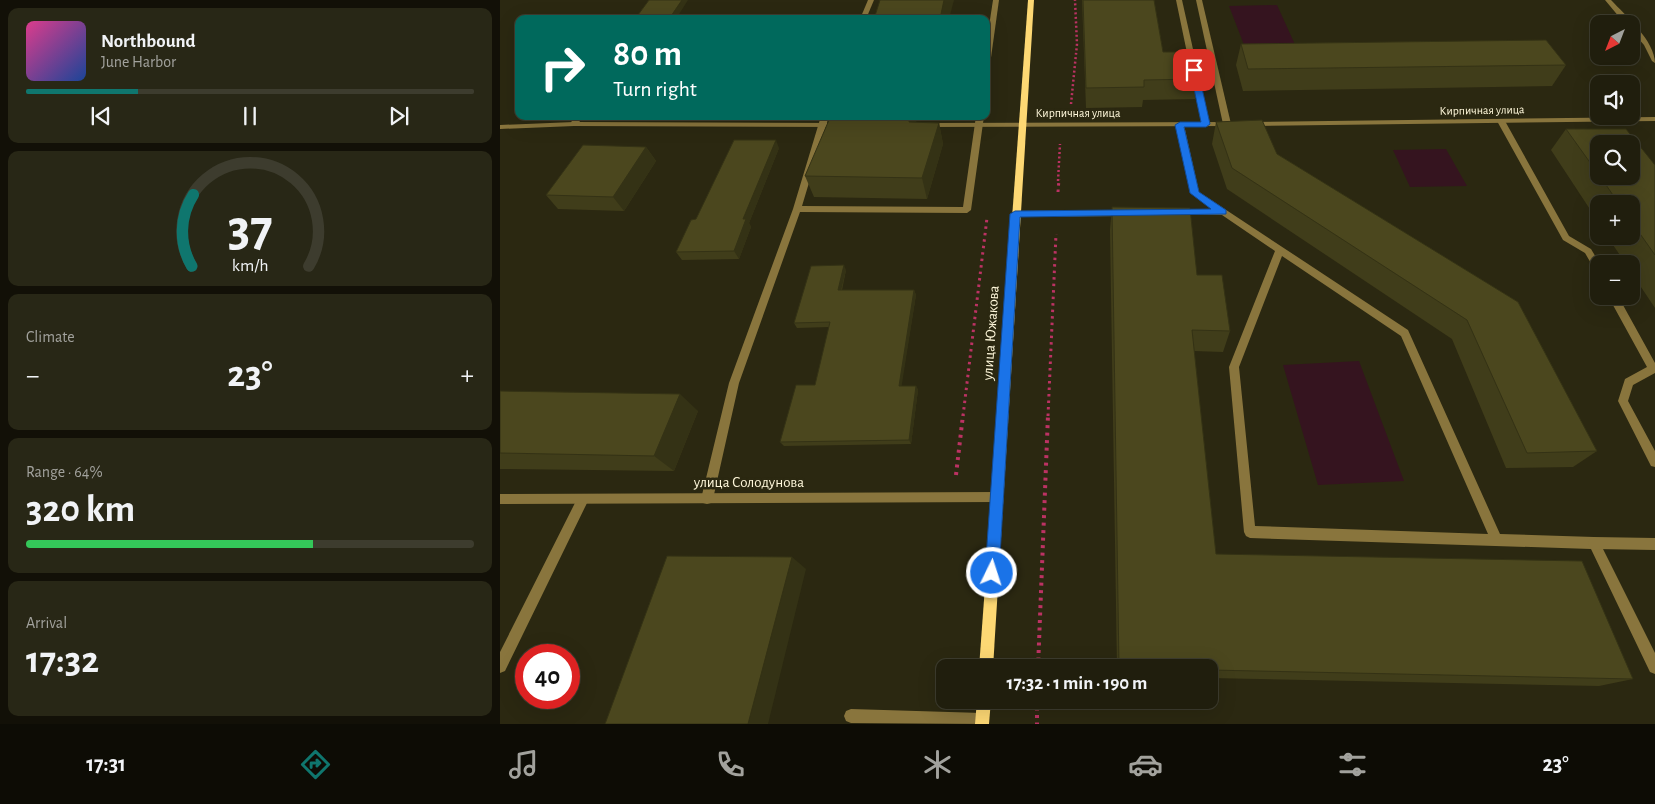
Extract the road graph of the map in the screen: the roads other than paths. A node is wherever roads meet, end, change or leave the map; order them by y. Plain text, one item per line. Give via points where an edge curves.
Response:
1 (870, 0) edge
2 (996, 0) edge
3 (1031, 0) edge
4 (1178, 0) edge
5 (1198, 0) edge
6 (1608, 0) edge
7 (864, 15) edge
8 (1621, 15) edge
9 (1640, 36) edge
10 (990, 43) edge
11 (1655, 61) edge
12 (1655, 119) edge
13 (576, 120) edge
14 (823, 121) edge
15 (980, 121) edge
16 (1501, 121) junction
17 (574, 124) junction
18 (1022, 124) junction
19 (1206, 124) junction
20 (1226, 124) junction
21 (1236, 124) edge
22 (1246, 124) edge
23 (851, 125) edge
24 (920, 125) edge
25 (1180, 125) junction
26 (500, 127) edge
27 (797, 209) junction
28 (1164, 212) edge
29 (1222, 212) junction
30 (1135, 213) edge
31 (1015, 214) junction
32 (1280, 250) junction
33 (1590, 255) edge
34 (1618, 305) edge
35 (1655, 462) edge
36 (997, 497) junction
37 (500, 499) edge
38 (583, 499) junction
39 (707, 499) junction
40 (1496, 539) junction
41 (1594, 543) junction
42 (1655, 544) edge
43 (987, 659) edge
44 (500, 666) edge
45 (1655, 667) edge
46 (983, 709) edge
47 (851, 716) dead end
48 (982, 722) edge

1 - 7 street
2 - 10 street
3 - 18 street, улица Южакова
4 - 19 street
5 - 20 street
6 - 8 street
9 - 11 street
12 - 16 street, Кирпичная улица
13 - 17 street
14 - 17 street
14 - 23 street
14 - 27 street
15 - 18 street, Кирпичная улица
15 - 24 street, Кирпичная улица
15 - 27 street via 967,210
16 - 22 street, Кирпичная улица
16 - 33 street via 1566,238
17 - 26 street
18 - 25 street, Кирпичная улица
18 - 31 street, улица Южакова
19 - 20 street, Кирпичная улица
19 - 25 street, Кирпичная улица
20 - 21 street, Кирпичная улица
25 - 29 street via 1195,193
27 - 39 street via 734,383
28 - 29 street
29 - 32 street
30 - 31 street
31 - 36 street, улица Южакова
32 - 40 street via 1405,333
32 - 40 street via 1234,367 1250,532
34 - 35 street via 1653,369 1629,382 1623,401
36 - 39 street, улица Солодунова
36 - 43 street, улица Южакова
37 - 38 street, улица Солодунова
38 - 39 street, улица Солодунова
38 - 44 street
40 - 41 street
41 - 42 street
41 - 45 street
46 - 48 street
47 - 48 street

